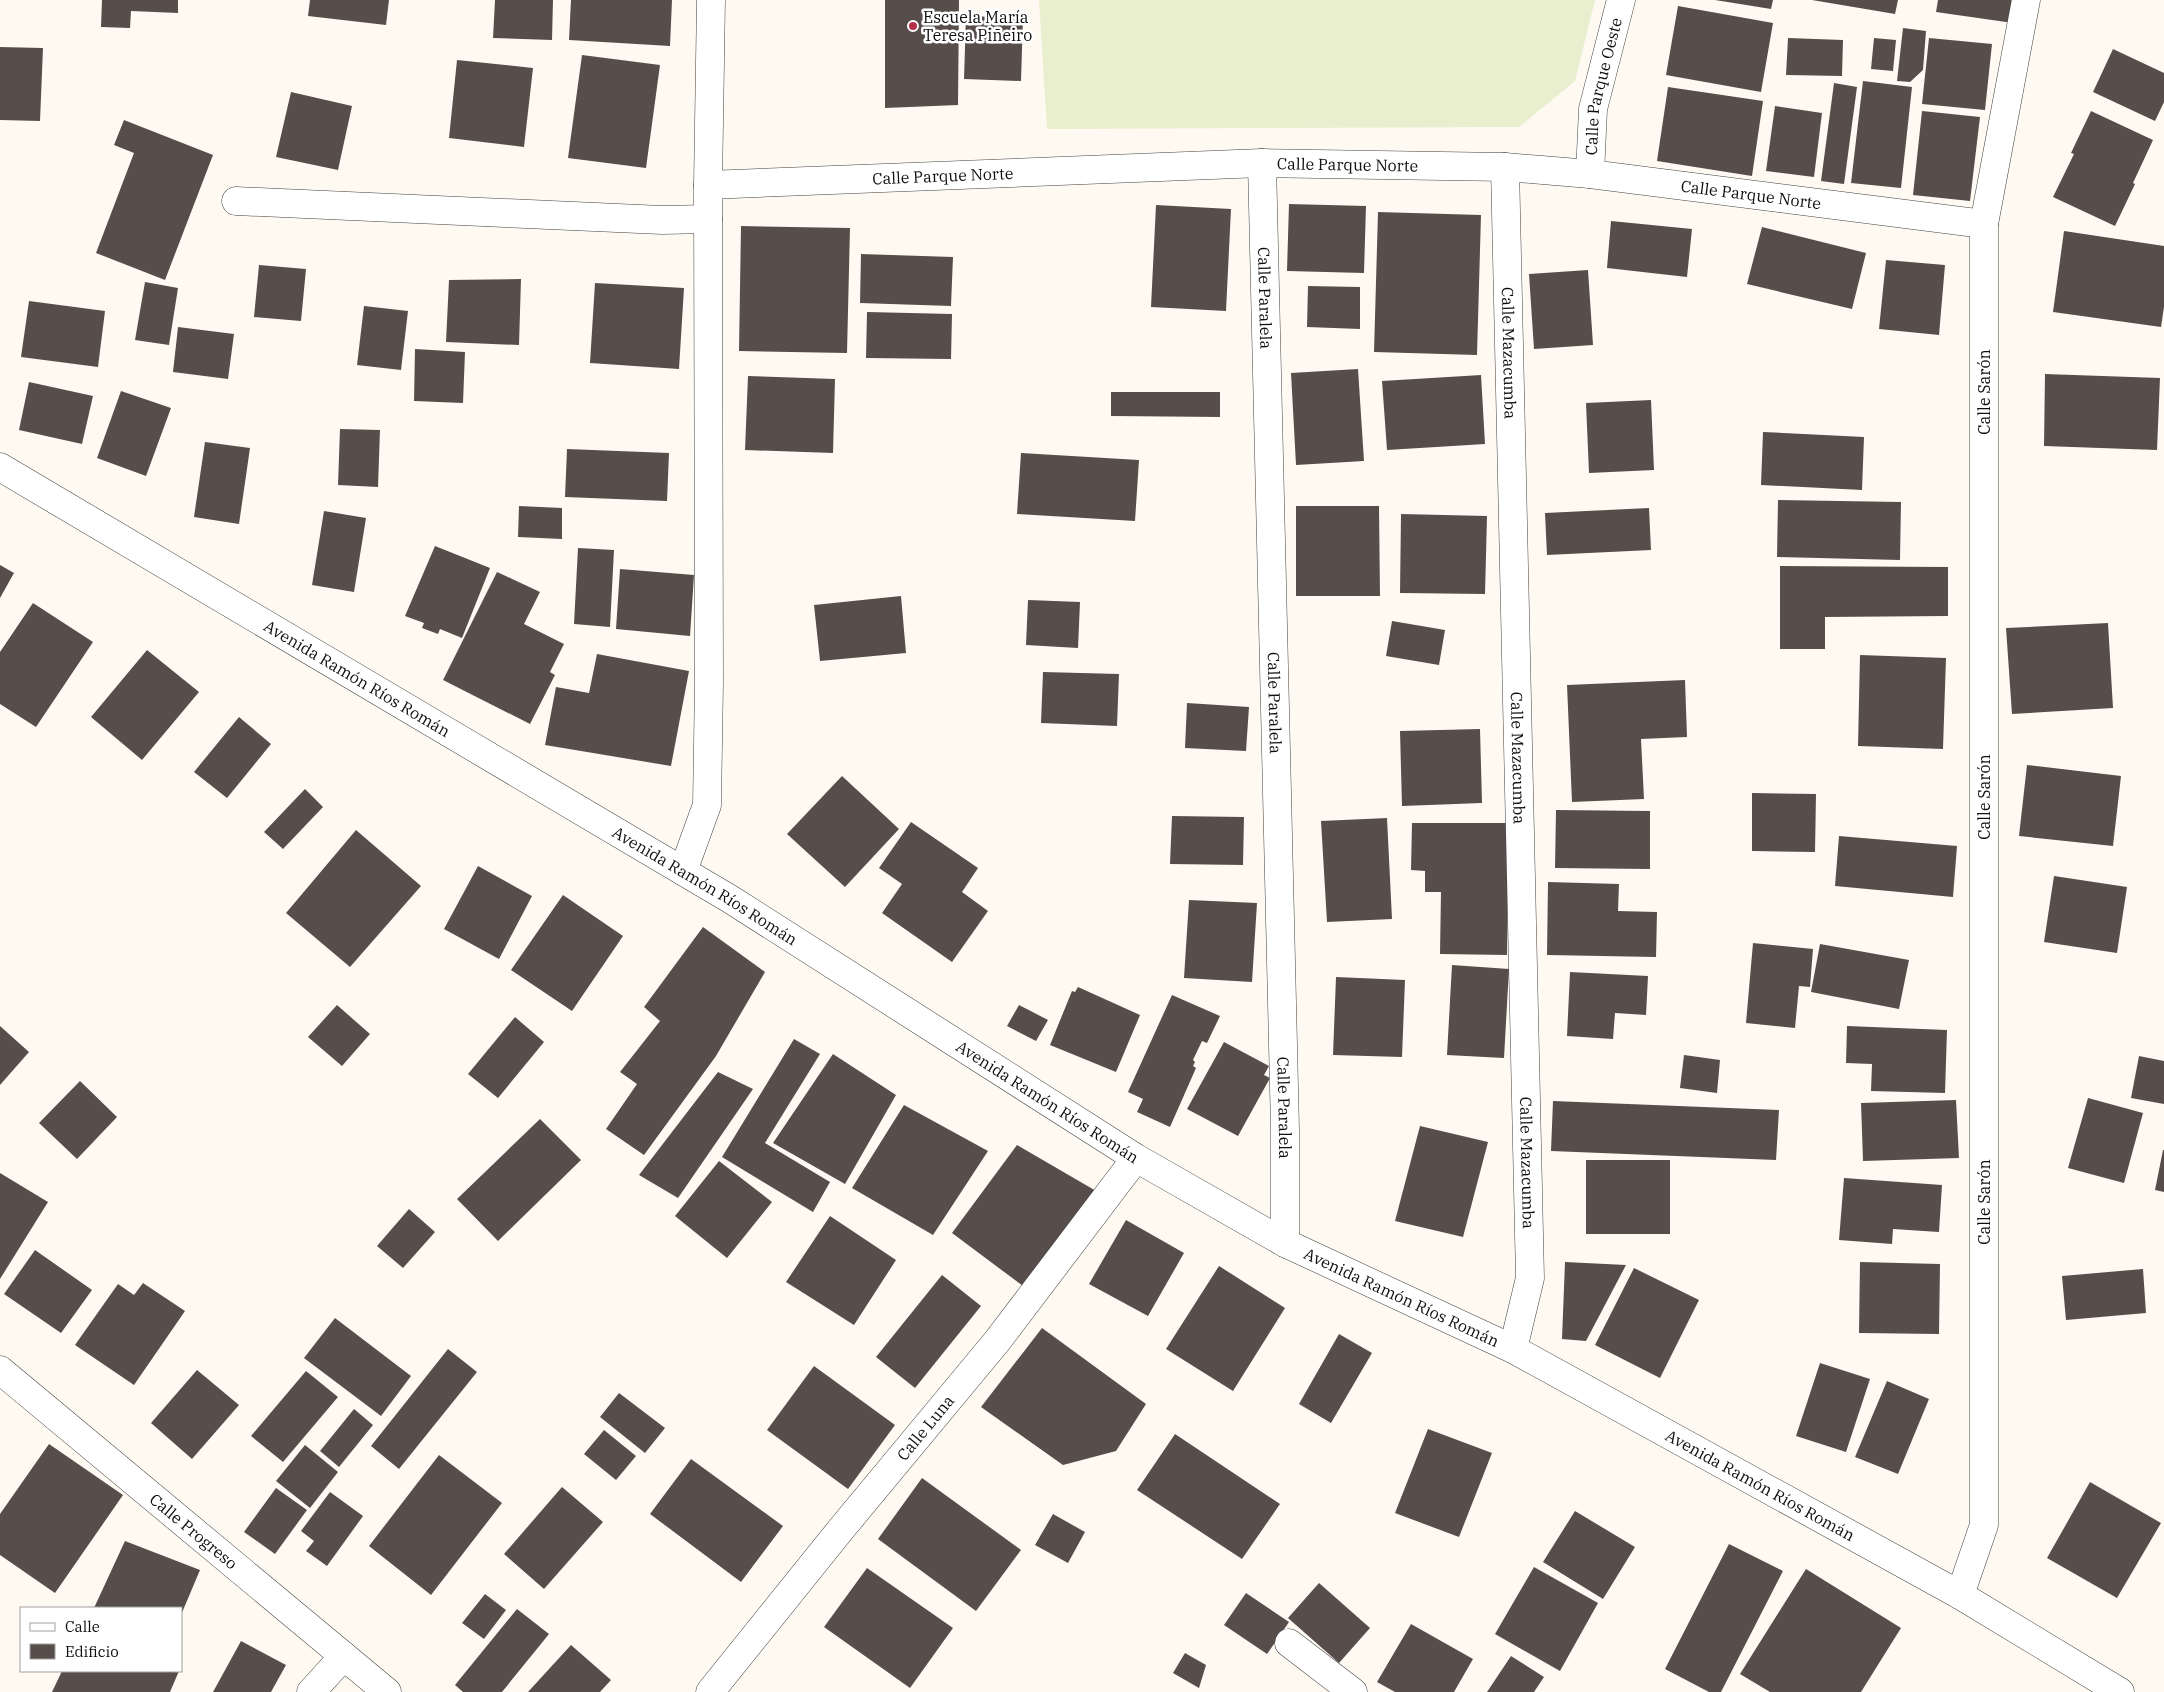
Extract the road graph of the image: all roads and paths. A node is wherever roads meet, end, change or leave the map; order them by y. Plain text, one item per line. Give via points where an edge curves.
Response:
1 (711, 0) edge
2 (1621, 0) edge
3 (2026, 0) edge
4 (1262, 163) junction
5 (1505, 166) junction
6 (1590, 174) junction
7 (708, 185) junction
8 (236, 201) dead end
9 (708, 219) junction
10 (1984, 224) junction
11 (0, 467) edge
12 (683, 871) junction
13 (1136, 1158) junction
14 (1284, 1243) junction
15 (1512, 1349) junction
16 (0, 1370) edge
17 (1960, 1595) junction
18 (1289, 1643) dead end
19 (344, 1656) junction
20 (311, 1692) edge
21 (387, 1692) edge
22 (710, 1692) edge
23 (1353, 1692) edge
24 (2120, 1692) edge

1 - 7 street
2 - 6 street, Calle Parque Oeste via 1593,109
3 - 10 street, Calle Sarón
4 - 5 street, Calle Parque Norte
4 - 7 street, Calle Parque Norte
4 - 14 street, Calle Paralela via 1285,1110
5 - 6 street, Calle Parque Norte
5 - 15 street, Calle Mazacumba via 1530,1278
6 - 10 street, Calle Parque Norte
7 - 9 street
8 - 9 street via 662,220
9 - 12 street via 709,683 706,805
10 - 17 street, Calle Sarón via 1984,1525
11 - 12 street, Avenida Ramón Ríos Román
12 - 13 street, Avenida Ramón Ríos Román
13 - 14 street, Avenida Ramón Ríos Román
13 - 22 street, Calle Luna via 998,1340
14 - 15 street, Avenida Ramón Ríos Román
15 - 17 street, Avenida Ramón Ríos Román
16 - 19 street, Calle Progreso
17 - 24 street, Avenida Ramón Ríos Román
18 - 23 street
19 - 20 street
19 - 21 street, Calle Progreso

